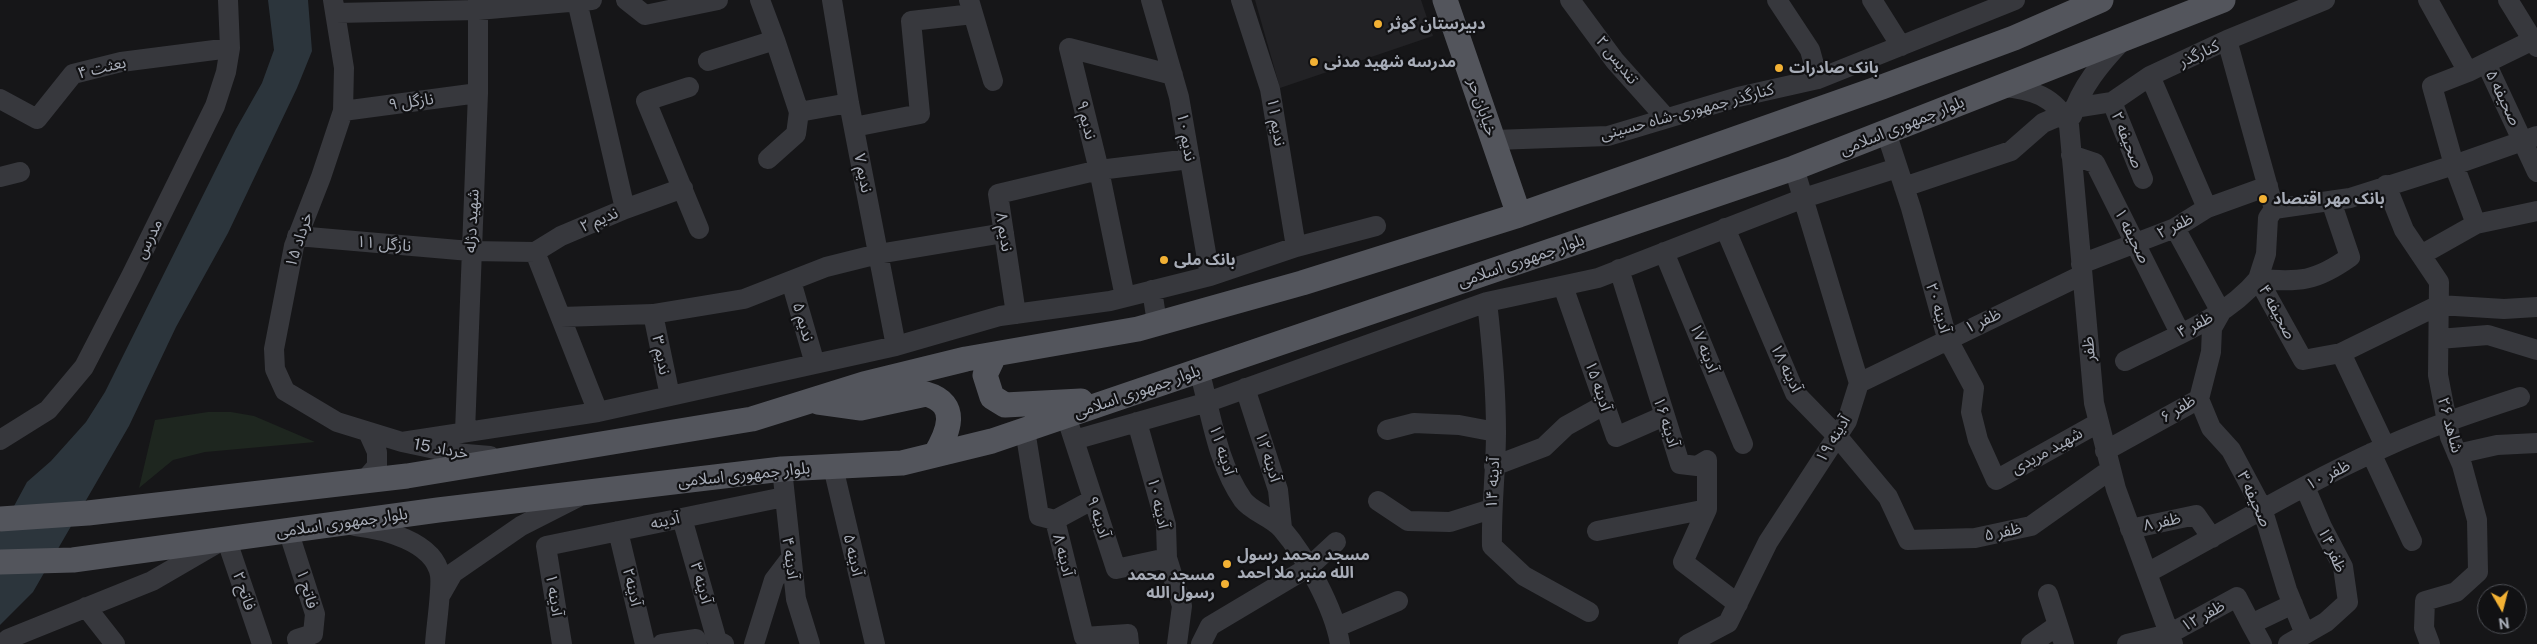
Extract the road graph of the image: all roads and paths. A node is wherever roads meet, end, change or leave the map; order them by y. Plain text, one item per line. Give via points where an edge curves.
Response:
1 (228, 0) edge
2 (585, 0) edge
3 (626, 0) edge
4 (718, 0) edge
5 (760, 0) edge
6 (832, 0) edge
7 (1151, 0) edge
8 (1241, 0) edge
9 (1445, 0) edge
10 (1570, 0) edge
11 (1777, 0) edge
12 (1872, 0) edge
13 (2101, 0) edge
14 (2223, 0) edge
15 (2325, 0) edge
16 (2428, 0) edge
17 (2508, 0) edge
18 (2009, 1) edge
19 (478, 5) edge
20 (659, 6) edge
21 (334, 7) edge
22 (971, 7) edge
23 (2126, 38) junction
24 (774, 40) junction
25 (2227, 40) junction
26 (2536, 42) edge
27 (1902, 46) junction
28 (230, 48) junction
29 (1871, 59) junction
30 (708, 62) dead end
31 (2486, 63) junction
32 (2468, 72) junction
33 (1173, 76) junction
34 (2150, 76) junction
35 (1818, 79) junction
36 (993, 81) dead end
37 (689, 87) dead end
38 (1882, 87) junction
39 (2001, 87) junction
40 (478, 93) junction
41 (0, 99) edge
42 (2112, 102) junction
43 (849, 103) junction
44 (344, 111) junction
45 (798, 112) junction
46 (2069, 116) junction
47 (1666, 118) junction
48 (854, 127) junction
49 (1886, 132) junction
50 (2531, 139) edge
51 (1494, 140) junction
52 (2071, 155) junction
53 (768, 158) dead end
54 (1190, 160) junction
55 (2454, 165) junction
56 (1794, 168) junction
57 (1897, 168) junction
58 (1099, 170) junction
59 (20, 172) dead end
60 (2537, 172) edge
61 (0, 177) edge
62 (2143, 179) dead end
63 (2386, 185) junction
64 (2268, 186) junction
65 (1904, 187) junction
66 (683, 188) junction
67 (1804, 198) junction
68 (2331, 201) junction
69 (2207, 208) junction
70 (625, 209) junction
71 (2274, 209) junction
72 (2537, 211) edge
73 (1519, 215) junction
74 (2476, 224) junction
75 (1376, 226) dead end
76 (1725, 228) junction
77 (2175, 228) junction
78 (699, 229) dead end
79 (1004, 233) junction
80 (297, 236) junction
81 (2135, 244) junction
82 (1296, 247) junction
83 (470, 251) junction
84 (535, 252) junction
85 (1664, 252) junction
86 (878, 254) junction
87 (2421, 255) junction
88 (1620, 269) junction
89 (2081, 270) junction
90 (1210, 276) junction
91 (2258, 279) junction
92 (791, 281) junction
93 (1563, 286) junction
94 (1152, 290) junction
95 (1125, 297) junction
96 (1487, 302) junction
97 (2439, 305) junction
98 (2537, 307) edge
99 (2220, 312) junction
100 (654, 314) junction
101 (1016, 314) junction
102 (561, 316) junction
103 (1157, 323) junction
104 (2180, 333) junction
105 (1947, 338) junction
106 (2439, 340) junction
107 (896, 346) junction
108 (2533, 349) edge
109 (2341, 353) junction
110 (995, 354) junction
111 (2124, 362) dead end
112 (815, 364) junction
113 (2537, 368) edge
114 (1199, 370) junction
115 (1859, 383) junction
116 (1245, 388) junction
117 (670, 396) junction
118 (2520, 397) dead end
119 (1117, 398) junction
120 (2199, 399) junction
121 (810, 401) junction
122 (1208, 402) junction
123 (1604, 405) junction
124 (598, 412) junction
125 (1066, 416) junction
126 (1664, 416) junction
127 (2447, 421) junction
128 (1137, 422) junction
129 (2098, 423) junction
130 (1025, 430) junction
131 (1387, 430) dead end
132 (368, 432) junction
133 (465, 432) junction
134 (1496, 432) junction
135 (1838, 436) junction
136 (0, 440) edge
137 (1074, 440) junction
138 (402, 442) junction
139 (1743, 444) dead end
140 (2537, 444) edge
141 (2378, 450) junction
142 (2105, 451) junction
143 (2457, 454) junction
144 (935, 455) junction
145 (516, 458) junction
146 (1494, 466) junction
147 (833, 467) junction
148 (782, 469) junction
149 (2110, 470) junction
150 (1996, 480) joint
151 (364, 481) junction
152 (2305, 487) junction
153 (590, 491) junction
154 (784, 497) junction
155 (1092, 500) junction
156 (1378, 501) dead end
157 (2262, 508) junction
158 (1491, 509) junction
159 (1707, 509) junction
160 (682, 518) junction
161 (0, 519) edge
162 (1055, 520) junction
163 (336, 524) junction
164 (1282, 528) junction
165 (2130, 529) junction
166 (288, 530) junction
167 (618, 531) junction
168 (1597, 531) dead end
169 (226, 538) junction
170 (2212, 538) junction
171 (1908, 540) joint
172 (2412, 541) dead end
173 (1336, 542) dead end
174 (546, 546) joint
175 (1167, 558) junction
176 (790, 559) junction
177 (0, 562) edge
178 (1308, 567) junction
179 (2146, 573) junction
180 (2048, 594) dead end
181 (438, 600) junction
182 (1398, 601) dead end
183 (1738, 604) junction
184 (2293, 604) junction
185 (86, 607) junction
186 (1589, 612) dead end
187 (2251, 624) junction
188 (2058, 625) junction
189 (1339, 635) edge
190 (36, 636) edge
191 (2171, 639) edge
192 (2296, 639) edge
193 (292, 642) edge
194 (3, 644) edge
195 (115, 644) edge
196 (262, 644) edge
197 (435, 644) edge
198 (562, 644) edge
199 (645, 644) edge
200 (662, 644) edge
201 (697, 644) edge
202 (724, 644) edge
203 (754, 644) edge
204 (810, 644) edge
205 (875, 644) edge
206 (1129, 644) edge
207 (1177, 644) edge
208 (1201, 644) edge
209 (1688, 644) edge
210 (2031, 644) edge
211 (2064, 644) edge
212 (2127, 644) edge
213 (2262, 644) edge
214 (2430, 644) edge

1 - 28 street, مدرس
2 - 19 street
2 - 70 street, ندیم ۲
3 - 20 street via 645,15
4 - 20 street
5 - 24 street
6 - 43 street, ندیم ۷
7 - 33 street, ندیم ۱۰
8 - 82 street, ندیم ۱۱ via 1270,88
9 - 51 main road, خیابان حر
10 - 47 street, تندیس ۲ via 1615,61
11 - 35 street via 1810,50
12 - 27 street
13 - 38 main road via 2014,38
14 - 23 main road, بلوار جمهوری اسلامی
15 - 25 street, کنارگذر
16 - 32 street, صحیفه ۵
17 - 26 street
18 - 27 street, کنارگذر جمهوری-شاه حسینی
19 - 21 street
19 - 40 street, شهید دژله
21 - 44 street, ۱۵ خرداد via 344,68
22 - 36 street
22 - 48 street via 911,21 920,114
23 - 39 main road, بلوار جمهوری اسلامی
23 - 46 street via 2103,61
24 - 30 street
24 - 45 street
25 - 34 street, کنارگذر
25 - 64 street
26 - 31 street
27 - 29 street, کنارگذر جمهوری-شاه حسینی
28 - 41 street, بعثت ۴ via 121,62 73,74 37,119
28 - 136 street, مدرس via 215,106 84,367 48,410
29 - 35 street, کنارگذر جمهوری-شاه حسینی
29 - 38 street
31 - 32 street, صحیفه ۵
31 - 50 street, صحیفه ۵
32 - 55 street via 2432,86
33 - 54 street, ندیم ۱۰
33 - 58 street, ندیم ۹ via 1069,48
34 - 42 street, کنارگذر
34 - 69 street
35 - 47 street, کنارگذر جمهوری-شاه حسینی
37 - 66 street via 646,101
38 - 73 main road
39 - 46 street via 2026,89 2047,99
39 - 49 main road, بلوار جمهوری اسلامی
40 - 44 street, نازگل ۹
40 - 83 street, شهید دژله
42 - 46 street, کنارگذر
42 - 62 street, صحیفه ۲
43 - 45 street
43 - 48 street, ندیم ۷
44 - 80 street, ۱۵ خرداد
45 - 53 street via 796,134
46 - 52 street, ظفر
46 - 65 street, کنارگذر via 2043,123 2011,151
47 - 51 street, کنارگذر جمهوری-شاه حسینی via 1608,136
48 - 86 street, ندیم ۷
49 - 56 main road, بلوار جمهوری اسلامی
49 - 57 street, آدینه ۲۰
50 - 55 street
50 - 60 street, صحیفه ۵
51 - 73 main road, خیابان حر
52 - 81 street, صحیفه ۱ via 2094,163
52 - 89 street, ظفر
54 - 58 street
54 - 90 street, ندیم ۱۰
55 - 63 street
55 - 74 street
56 - 67 street
56 - 114 main road, بلوار جمهوری اسلامی
57 - 65 street, آدینه ۲۰
57 - 67 street
58 - 79 street, ندیم ۸ via 998,194
58 - 95 street, ندیم ۹
59 - 61 street
63 - 68 street
63 - 87 street, شاهد ۲۶ via 2404,230
64 - 69 street, ظفر ۲
64 - 71 street
65 - 105 street, آدینه ۲۰
66 - 70 street
66 - 78 street
67 - 76 street
67 - 115 street
68 - 71 street
68 - 91 street via 2350,257 2327,273 2293,281
69 - 77 street, ظفر ۲
70 - 84 street, ندیم ۲ via 561,236
71 - 91 street, صحیفه ۴ via 2268,218 2266,254
72 - 74 street
73 - 103 main road via 1302,283
74 - 87 street
75 - 82 street
76 - 85 street
76 - 135 street, آدینه ۱۸ via 1795,393
77 - 81 street, ظفر ۲
77 - 99 street
79 - 86 street
79 - 101 street, ندیم ۸
80 - 83 street, نازگل ۱۱
80 - 132 street, ۱۵ خرداد via 274,348 275,369 285,391 298,401 337,422
81 - 89 street, ظفر ۲
81 - 104 street, صحیفه ۱
82 - 90 street
83 - 84 street, نازگل ۱۱
83 - 133 street, شهید دژله
84 - 102 street
85 - 88 street
85 - 139 street, آدینه ۱۷
86 - 92 street via 826,267
86 - 107 street, ندیم ۷
87 - 97 street, شاهد ۲۶ via 2439,282
88 - 93 street
88 - 126 street, آدینه ۱۶
89 - 105 street, ظفر ۱
89 - 129 street, ظفر
90 - 94 street
91 - 99 street, ظفر ۴ via 2244,296
91 - 109 street, صحیفه ۴ via 2303,360
92 - 100 street via 744,299
92 - 112 street, ندیم ۵
93 - 96 street
93 - 123 street, آدینه ۱۵
94 - 95 street
94 - 103 street
95 - 101 street
96 - 116 street
96 - 134 street, آدینه ۱۴ via 1493,352
97 - 98 street via 2504,309
97 - 106 street, شاهد ۲۶
97 - 109 street
99 - 104 street, ظفر ۴
99 - 120 street, ظفر ۶ via 2212,328 2211,352
100 - 102 street
100 - 117 street, ندیم ۳
101 - 107 street
102 - 124 street
103 - 110 main road
104 - 111 street, ظفر ۴
105 - 115 street, ظفر ۱
105 - 150 street, آدینه ۲۰ via 1974,388 1971,412 1978,440
106 - 108 street via 2488,335
106 - 127 street, شاهد ۲۶ via 2438,375
107 - 112 street
108 - 113 street
109 - 141 street
110 - 119 main road via 985,375 992,397 1005,405
110 - 121 main road via 864,384
112 - 117 street
114 - 119 main road, بلوار جمهوری اسلامی
114 - 122 street, آدینه ۱۱
115 - 135 street, آدینه ۱۹ via 1847,421
116 - 122 street
116 - 164 street, آدینه ۱۲ via 1278,490
117 - 124 street
118 - 127 street, ظفر ۱۰
119 - 125 main road, بلوار جمهوری اسلامی
120 - 142 street, ظفر ۶
120 - 157 street, صحیفه ۳ via 2211,428 2231,450
121 - 144 main road via 862,408 926,394 934,396 943,405 950,423
121 - 145 main road via 752,419
122 - 128 street
122 - 164 street, آدینه ۱۱ via 1226,470 1244,501
123 - 126 street, آدینه ۱۵ via 1616,436
123 - 146 street via 1566,426 1544,447
124 - 133 street
125 - 130 main road, بلوار جمهوری اسلامی
125 - 137 street, آدینه ۹
126 - 159 street, آدینه ۱۶ via 1680,464 1697,466 1707,460
127 - 141 street, ظفر ۱۰
127 - 143 street, شاهد ۲۶
128 - 137 street
128 - 175 street, آدینه ۱۰ via 1166,525
129 - 142 street, ظفر
129 - 150 street, شهید مریدی
130 - 144 main road, بلوار جمهوری اسلامی
130 - 162 street, آدینه ۸ via 1039,516
131 - 134 street via 1414,423 1459,425
132 - 138 street, 15 خرداد
132 - 151 street via 377,452 377,466
133 - 138 street
134 - 146 street, آدینه ۱۴
135 - 171 street, آدینه ۱۸ via 1888,496
135 - 183 street, آدینه ۱۹ via 1768,542
137 - 155 street, آدینه ۹
138 - 145 street, 15 خرداد via 454,453
140 - 143 street via 2498,445
141 - 152 street, ظفر ۱۰
141 - 172 street
142 - 149 street, ظفر
143 - 214 street, شاهد ۲۶ via 2477,520 2478,572 2456,592 2425,601 2424,628
144 - 147 main road, بلوار جمهوری اسلامی via 902,463
145 - 151 main road
146 - 158 street, آدینه ۱۴
147 - 148 main road, بلوار جمهوری اسلامی
147 - 205 street, آدینه ۵
148 - 153 main road, بلوار جمهوری اسلامی
148 - 154 street, آدینه ۴
149 - 165 street, ظفر
149 - 171 street, ظفر ۵ via 2031,526 1975,538
151 - 161 main road via 88,513
152 - 157 street, ظفر ۱۰
152 - 192 street, ظفر ۱۴ via 2343,567 2348,602 2326,622
153 - 163 main road, بلوار جمهوری اسلامی
153 - 181 street via 521,526 453,572
154 - 160 street, آدینه
154 - 176 street, آدینه ۴
155 - 162 street
155 - 175 street, آدینه ۹ via 1116,569
156 - 158 street via 1408,521 1450,522
157 - 170 street, ظفر ۱۰
157 - 184 street, صحیفه ۳
158 - 186 street, آدینه ۱۴ via 1492,546 1524,576
159 - 168 street
159 - 183 street, آدینه ۱۶ via 1683,562
160 - 167 street, آدینه
160 - 202 street, آدینه ۳ via 717,641
162 - 206 street, آدینه ۸ via 1084,637 1128,634
163 - 166 main road, بلوار جمهوری اسلامی
163 - 181 street via 390,532 416,544 440,574
164 - 178 street, آدینه ۱۱
165 - 170 street, ظفر ۸ via 2196,515
165 - 179 street, ظفر
166 - 169 main road, بلوار جمهوری اسلامی
166 - 193 street, فاتح ۱ via 315,614 313,634
167 - 174 street, آدینه
167 - 199 street, آدینه۲
169 - 177 main road, بلوار جمهوری اسلامی via 73,560
169 - 185 street via 152,581
169 - 196 street, فاتح ۲
170 - 179 street, ظفر ۱۰
173 - 178 street
174 - 198 street, آدینه ۱
175 - 207 street, آدینه ۱۰ via 1182,606
176 - 203 street via 774,580
176 - 204 street, آدینه ۴ via 796,599
178 - 189 street, آدینه ۱۱
178 - 208 street via 1210,626
179 - 191 street, ظفر
180 - 188 street
181 - 197 street
182 - 189 street
183 - 209 street, آدینه ۱۹ via 1728,623
184 - 187 street
184 - 192 street, صحیفه ۳
185 - 190 street
185 - 195 street
187 - 191 street, ظفر ۱۲ via 2237,597
187 - 213 street, ظفر ۱۲
188 - 210 street
188 - 211 street
190 - 194 street via 8,639
191 - 212 street
200 - 201 street via 696,639

